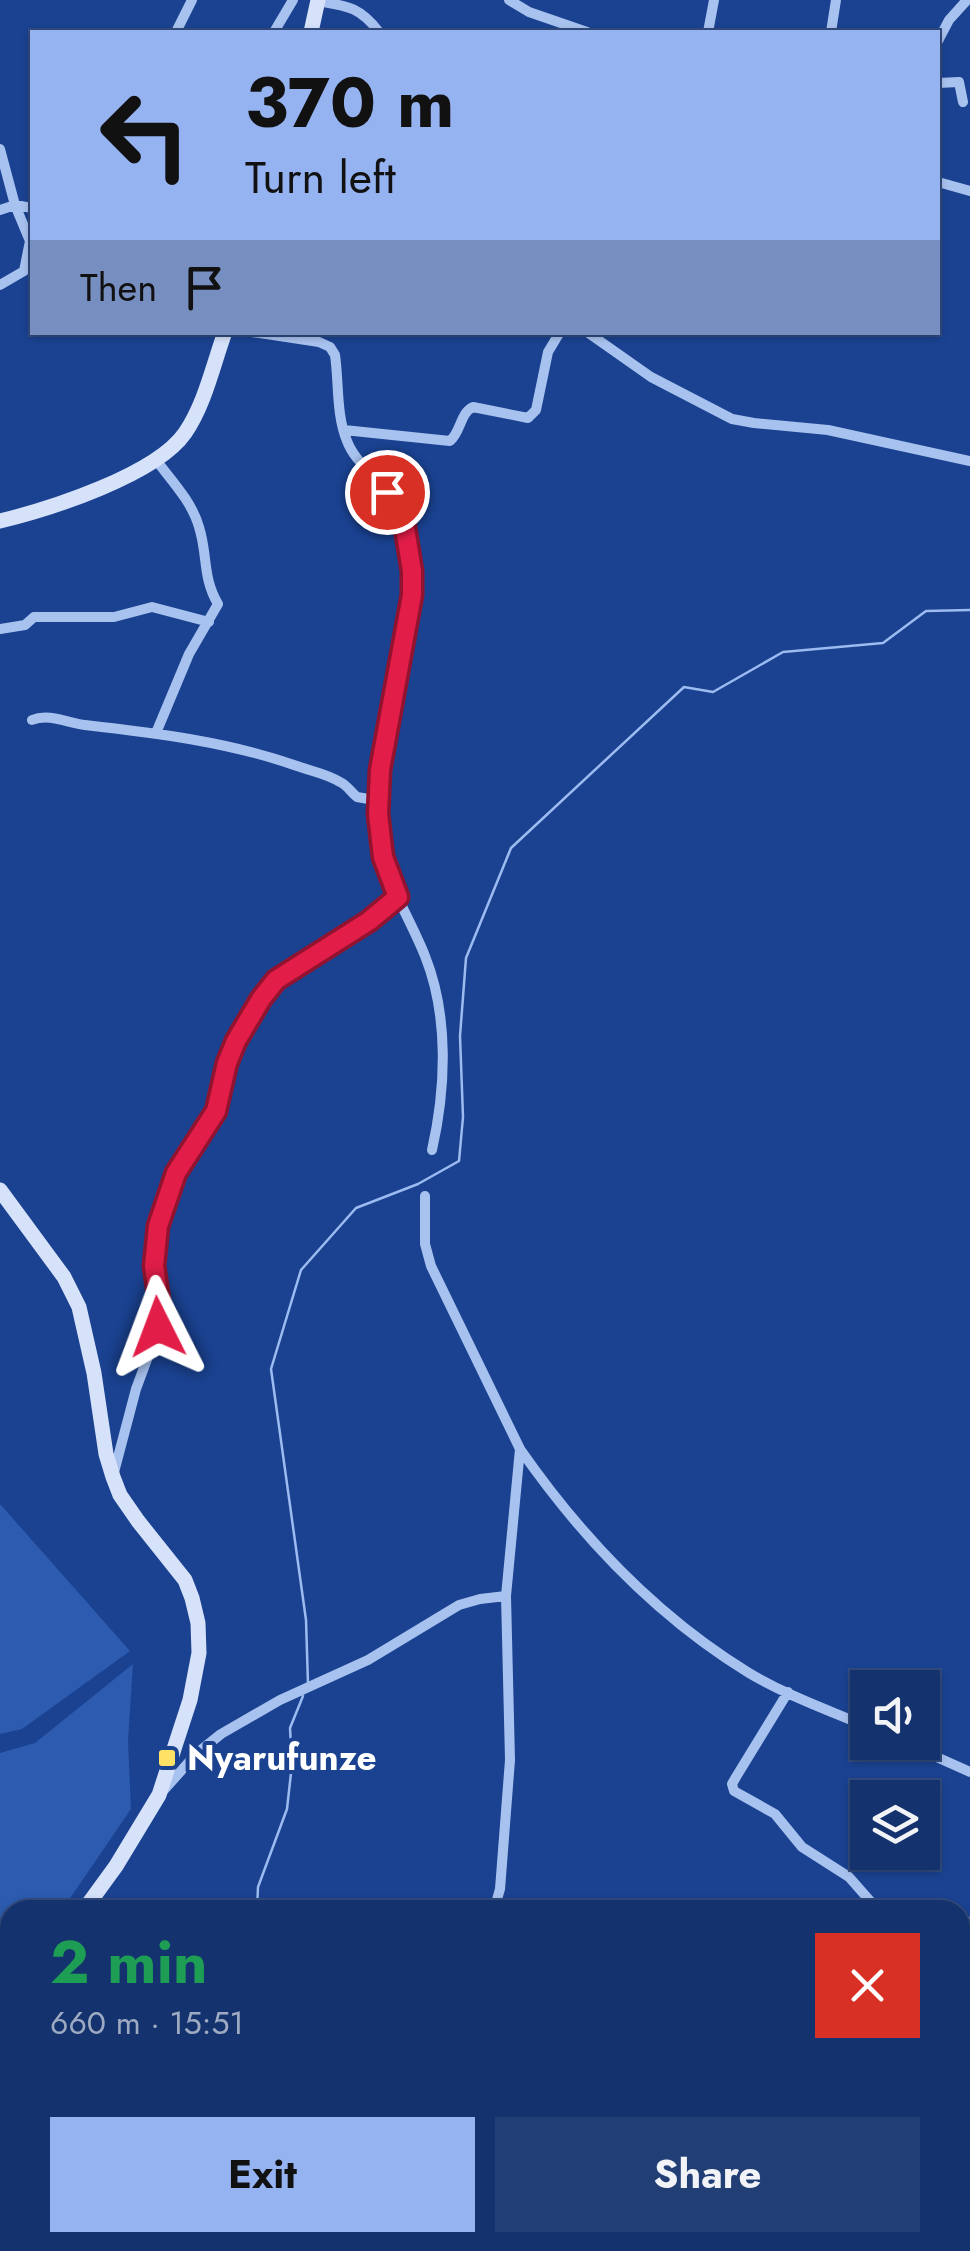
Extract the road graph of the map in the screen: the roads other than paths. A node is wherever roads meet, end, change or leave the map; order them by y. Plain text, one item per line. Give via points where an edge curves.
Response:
1 (192, 0) edge
2 (293, 0) edge
3 (318, 0) edge
4 (509, 0) edge
5 (714, 0) edge
6 (836, 0) edge
7 (967, 0) edge
8 (177, 30) edge
9 (275, 30) edge
10 (311, 30) edge
11 (377, 30) edge
12 (581, 30) edge
13 (708, 30) edge
14 (831, 30) edge
15 (940, 37) edge
16 (940, 83) edge
17 (962, 102) dead end
18 (0, 148) edge
19 (940, 183) edge
20 (970, 191) edge
21 (15, 206) junction
22 (30, 208) edge
23 (0, 210) edge
24 (30, 237) edge
25 (30, 244) edge
26 (0, 285) edge
27 (224, 335) edge
28 (272, 335) edge
29 (558, 335) edge
30 (591, 335) edge
31 (344, 430) junction
32 (156, 460) junction
33 (970, 461) edge
34 (0, 522) edge
35 (208, 622) junction
36 (0, 629) edge
37 (32, 720) dead end
38 (156, 733) junction
39 (380, 801) junction
40 (398, 897) junction
41 (432, 1150) dead end
42 (0, 1190) edge
43 (425, 1196) dead end
44 (520, 1449) junction
45 (112, 1477) junction
46 (506, 1596) junction
47 (788, 1692) junction
48 (850, 1719) edge
49 (940, 1759) edge
50 (970, 1772) edge
51 (159, 1795) junction
52 (91, 1900) edge
53 (497, 1900) edge
54 (870, 1900) edge

1 - 8 street
2 - 9 street
3 - 10 main road
3 - 11 street via 357,9
4 - 12 street
5 - 13 street
6 - 14 street
7 - 15 street
16 - 17 street via 958,82
18 - 21 street
19 - 20 street
21 - 22 street
21 - 23 street
21 - 24 street
25 - 26 street via 24,271
27 - 32 main road via 196,414
28 - 31 street via 330,347
29 - 31 street via 528,418 473,407 450,440
30 - 33 street via 732,418 828,430
31 - 39 street via 353,453 404,522 412,571
32 - 34 main road via 86,494
32 - 35 street via 201,532 208,587 218,604
35 - 36 street via 152,607 114,617 34,617 25,626
35 - 38 street
37 - 38 street
38 - 39 street via 274,758 338,780 356,798
39 - 40 street via 383,857
40 - 41 street via 440,1008
40 - 45 street via 276,980 236,1041 216,1111 176,1173 158,1226 158,1327
42 - 45 main road via 79,1307
43 - 44 street via 431,1266
44 - 46 street
44 - 47 street via 574,1522 638,1590 691,1634
45 - 51 main road via 184,1580 198,1623 190,1700
46 - 51 street via 459,1605 368,1660 280,1700 221,1734
46 - 53 street via 510,1760
47 - 48 street
47 - 54 street via 736,1776 734,1791 781,1818 802,1846 850,1877
49 - 50 street
51 - 52 main road

